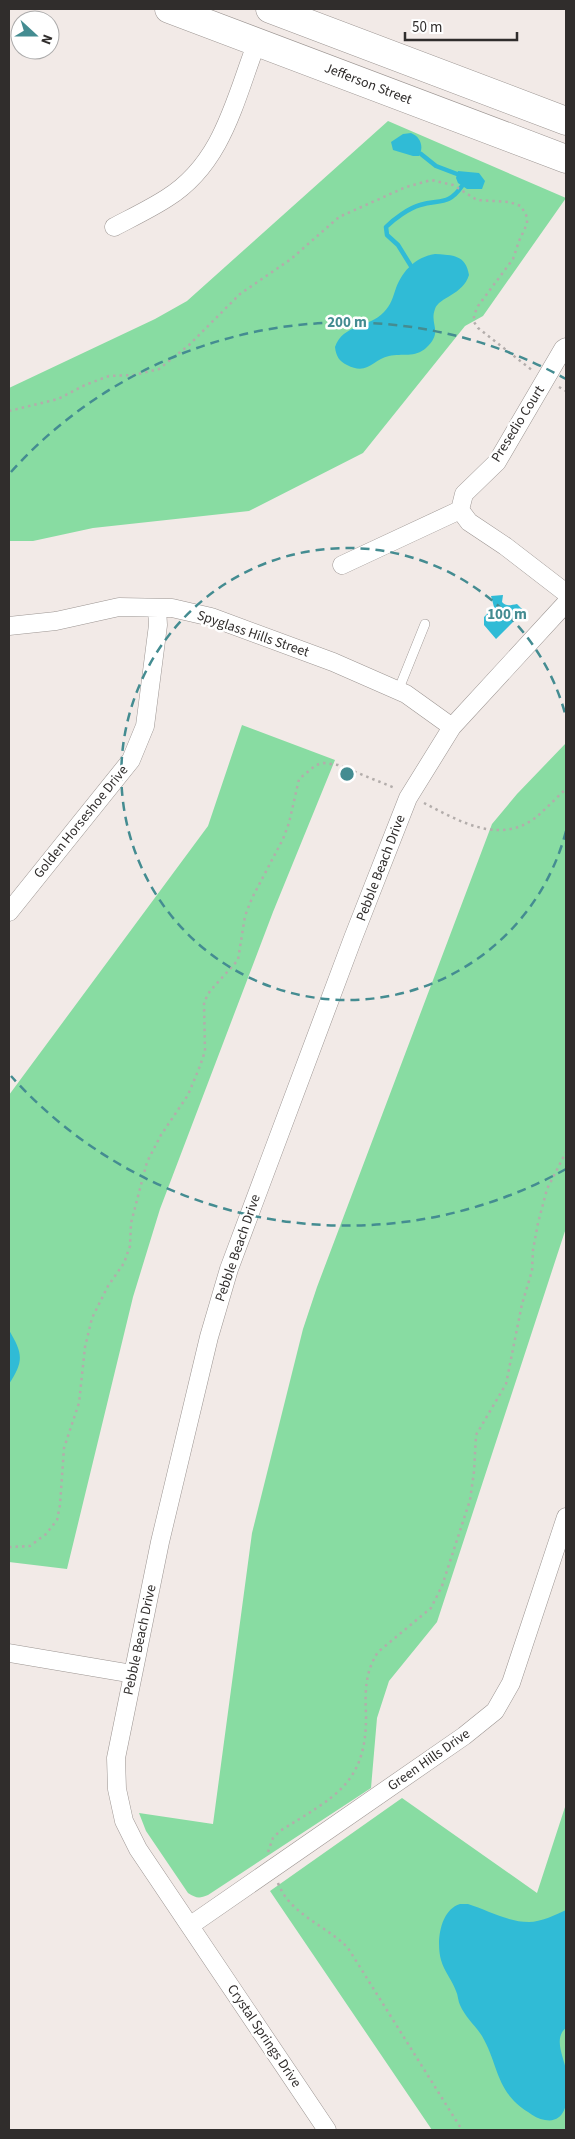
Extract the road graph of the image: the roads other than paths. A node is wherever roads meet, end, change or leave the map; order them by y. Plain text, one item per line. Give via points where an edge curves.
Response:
1 (169, 9) edge
2 (270, 9) edge
3 (257, 42) junction
4 (452, 78) junction
5 (566, 121) edge
6 (566, 159) edge
7 (114, 227) dead end
8 (566, 347) edge
9 (460, 510) junction
10 (342, 565) dead end
11 (566, 593) edge
12 (566, 604) edge
13 (157, 608) junction
14 (425, 624) dead end
15 (9, 626) edge
16 (398, 691) junction
17 (452, 727) junction
18 (9, 912) edge
19 (566, 1517) edge
20 (9, 1653) edge
21 (133, 1674) junction
22 (190, 1925) junction
23 (201, 1941) joint
24 (327, 2130) edge

1 - 3 main road, Jefferson Street
2 - 4 main road
3 - 4 main road via 262,30 271,28 354,58
3 - 6 main road, Jefferson Street
3 - 7 street via 222,138 212,155 169,197
4 - 5 main road
8 - 9 street, Presedio Court via 497,462 464,494
9 - 10 street
9 - 11 street via 469,522
12 - 17 street, Pebble Beach Drive
13 - 15 street, Spyglass Hills Street via 119,607 56,621
13 - 16 street, Spyglass Hills Street via 211,617 333,662
13 - 18 street, Golden Horseshoe Drive via 158,625 145,726 131,760
14 - 16 lane
16 - 17 street, Spyglass Hills Street
17 - 21 street, Pebble Beach Drive via 410,795 229,1268 162,1533
19 - 22 street, Green Hills Drive via 510,1683 495,1710 464,1736
20 - 21 street
21 - 22 street, Pebble Beach Drive via 116,1758 117,1790 124,1821 138,1849
22 - 23 street, Pebble Beach Drive
23 - 24 street, Crystal Springs Drive

